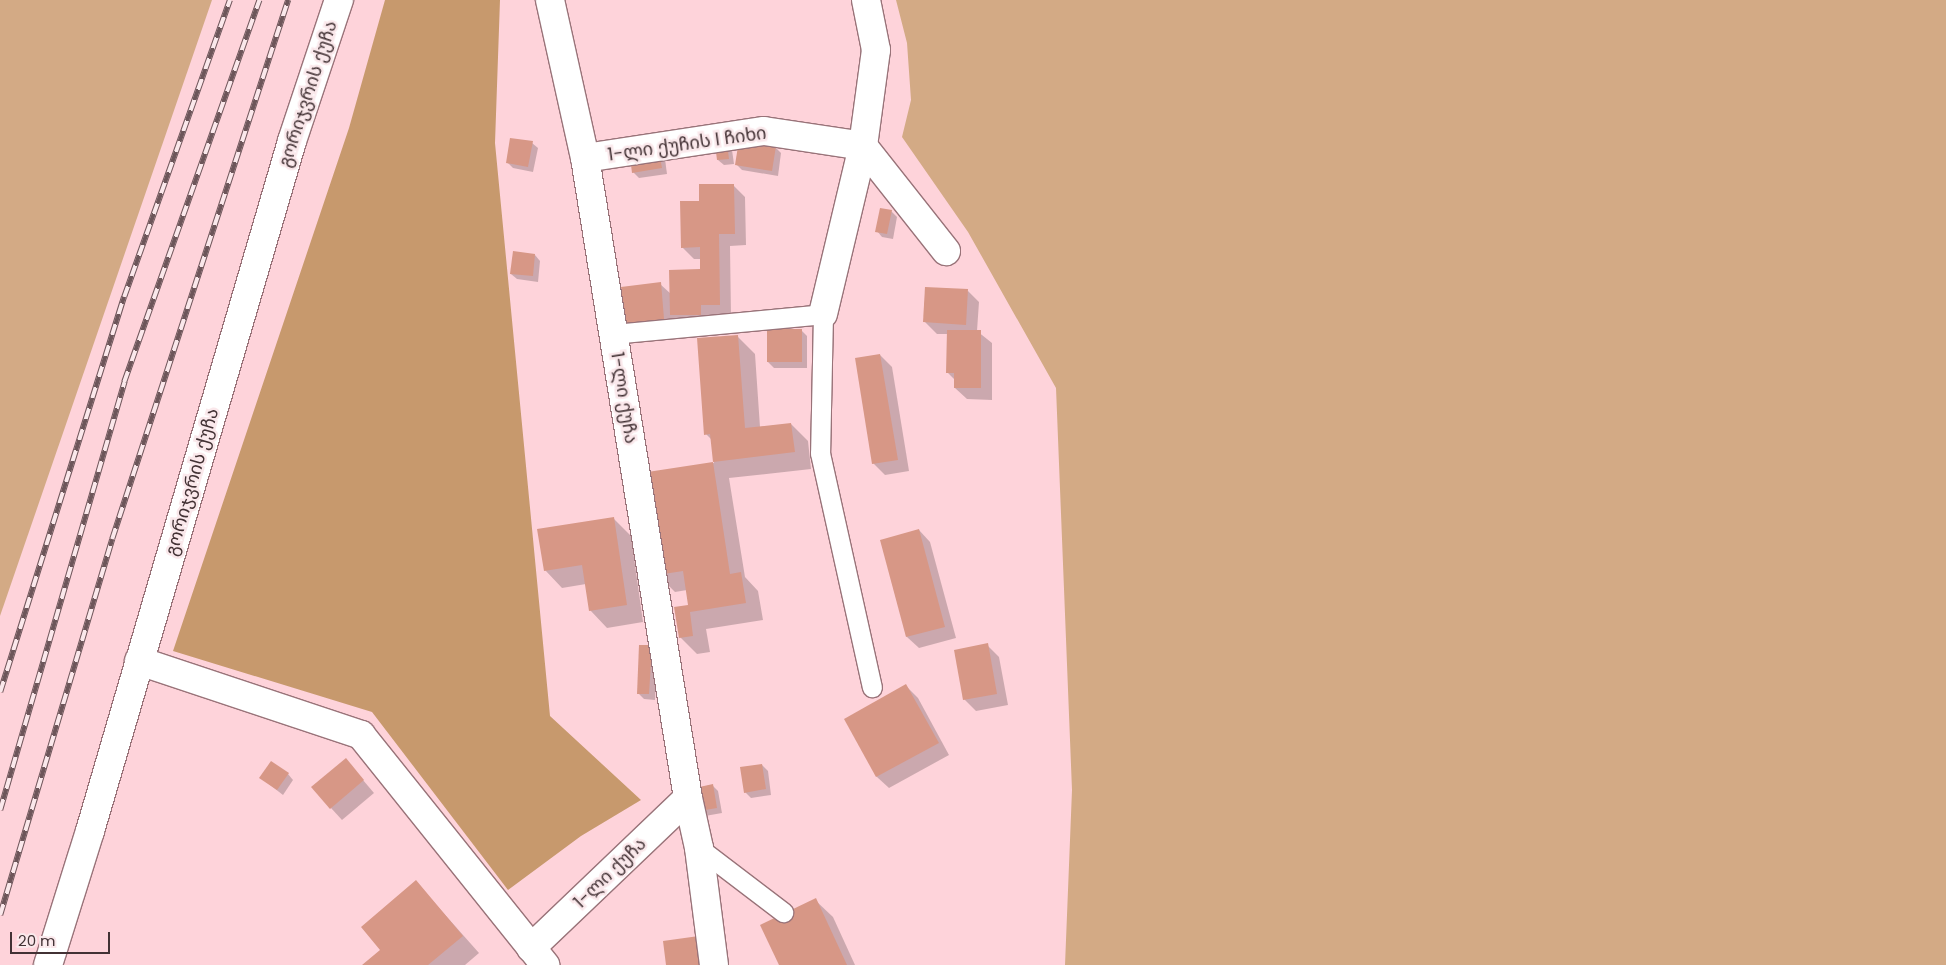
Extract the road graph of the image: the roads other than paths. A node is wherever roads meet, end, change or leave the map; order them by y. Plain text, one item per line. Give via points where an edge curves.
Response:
1 (339, 0) edge
2 (550, 0) edge
3 (866, 0) edge
4 (863, 146) junction
5 (586, 158) junction
6 (946, 251) dead end
7 (823, 314) junction
8 (614, 334) junction
9 (139, 661) junction
10 (872, 687) dead end
11 (688, 798) junction
12 (699, 848) junction
13 (783, 912) dead end
14 (538, 956) edge
15 (48, 965) edge
16 (714, 965) edge

1 - 9 street, გორიჯვრის ქუჩა via 292,141
2 - 5 street, 1-ლი ქუჩა
3 - 4 street via 876,50
4 - 5 street, 1-ლი ქუჩის I ჩიხი via 764,131
4 - 6 street
4 - 7 street
5 - 8 street, 1-ლი ქუჩა
7 - 8 lane
7 - 10 lane via 820,453
8 - 11 street, 1-ლი ქუჩა
9 - 14 street via 361,735
9 - 15 street, გორიჯვრის ქუჩა
11 - 12 street, 1-ლი ქუჩა
11 - 14 street, 1-ლი ქუჩა
12 - 13 lane
12 - 16 street, 1-ლი ქუჩა

